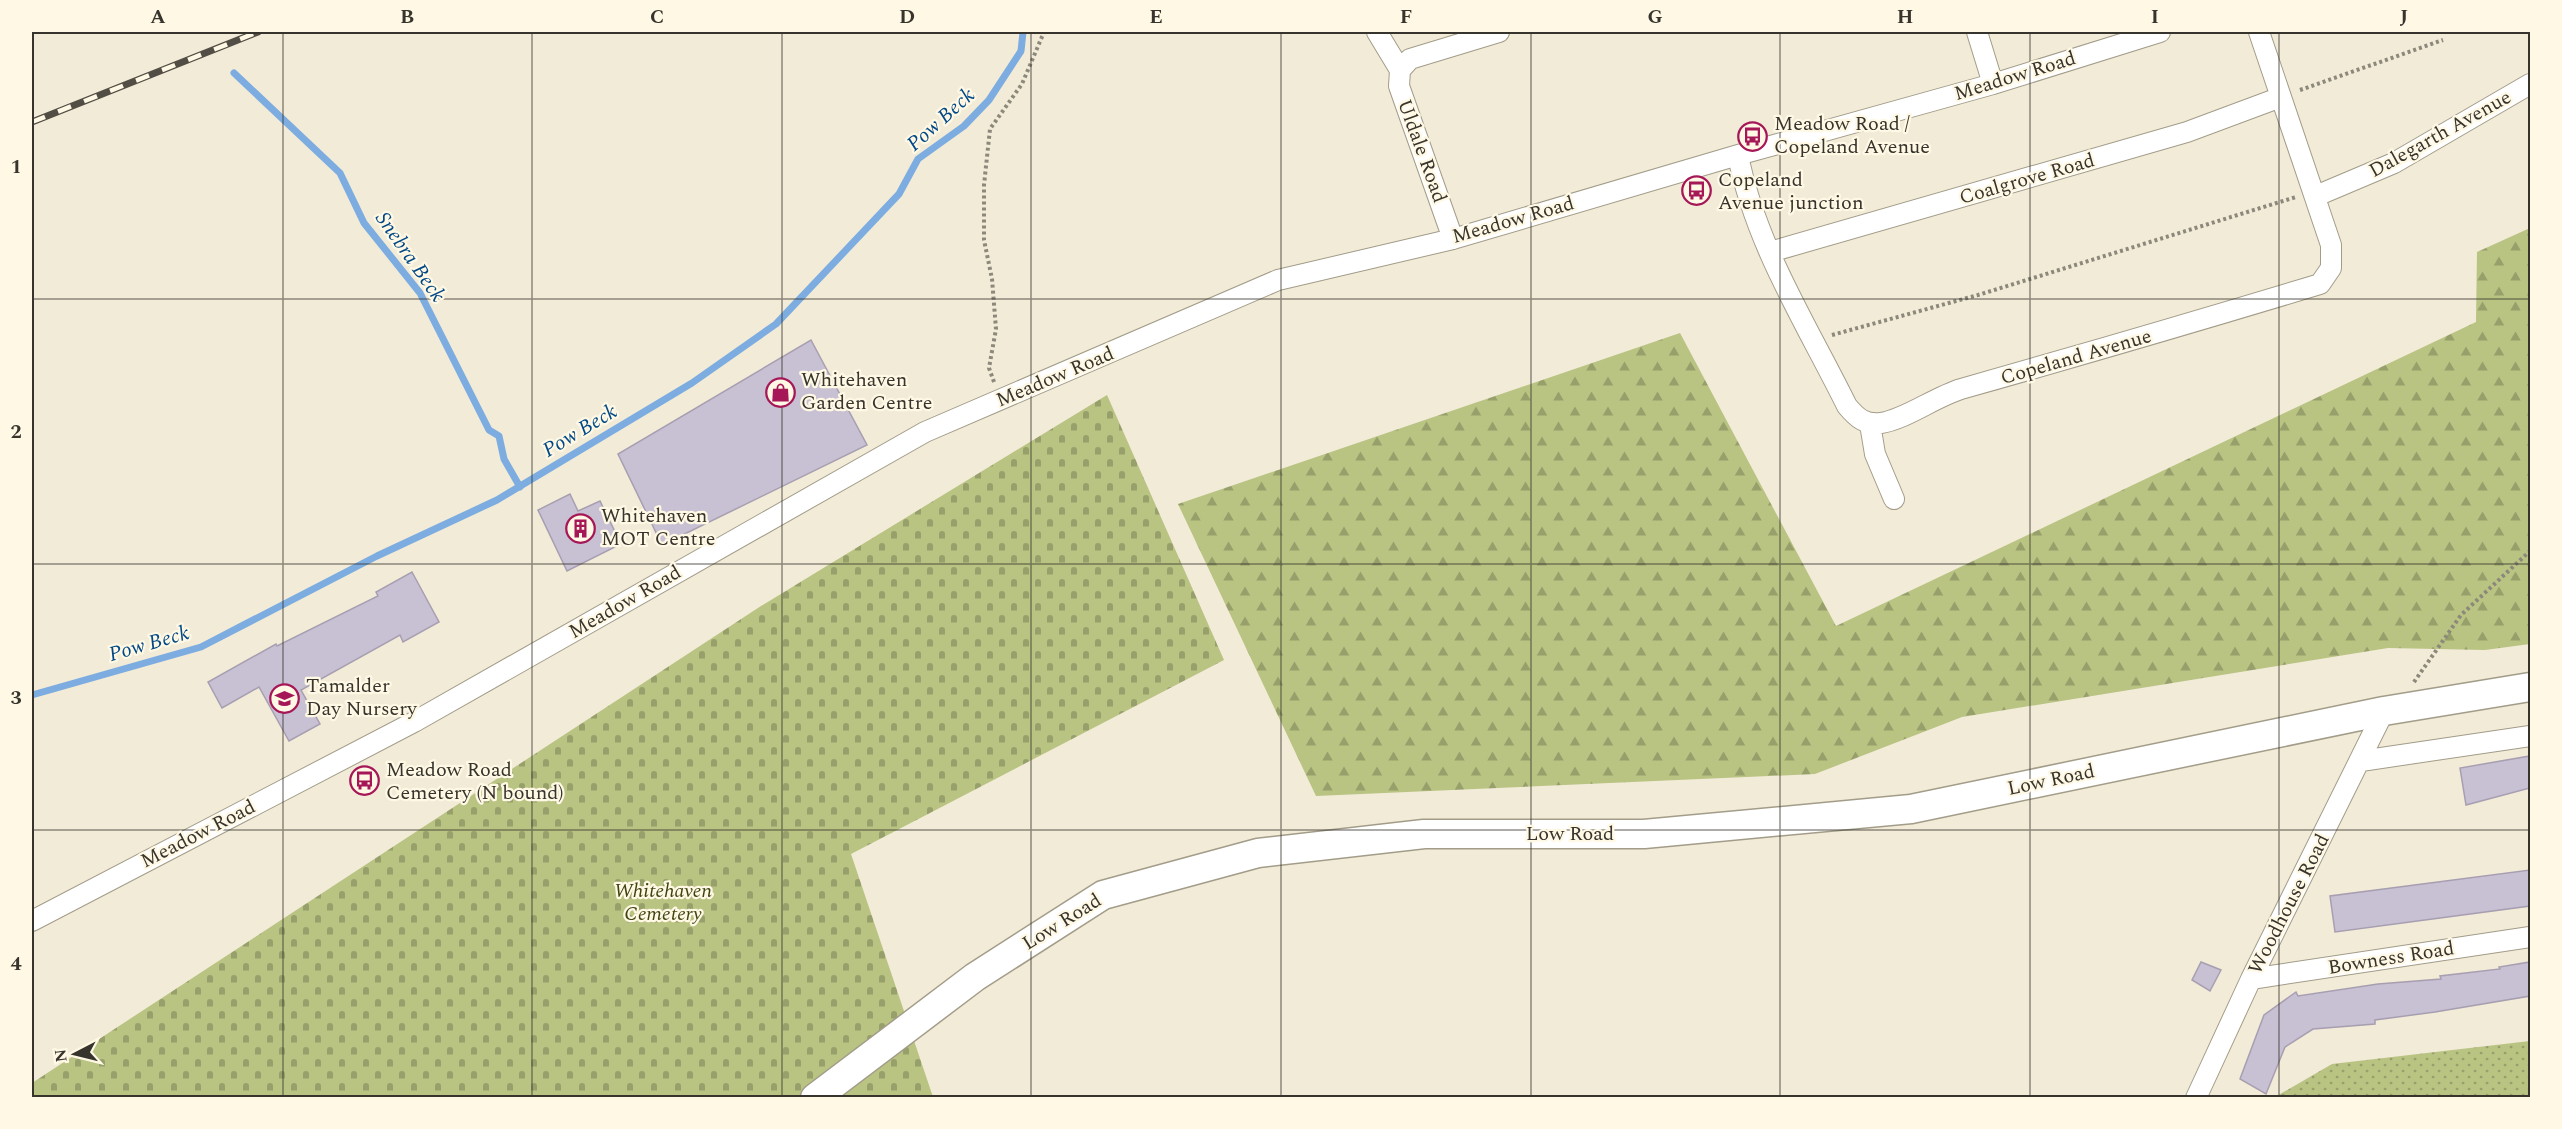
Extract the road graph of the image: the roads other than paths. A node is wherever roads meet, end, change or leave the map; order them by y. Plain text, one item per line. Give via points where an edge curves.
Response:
1 (1377, 32) edge
2 (1499, 32) edge
3 (1977, 32) edge
4 (2160, 32) edge
5 (2259, 32) edge
6 (1400, 70) junction
7 (1993, 84) junction
8 (2530, 84) edge
9 (2279, 97) junction
10 (1738, 155) junction
11 (2315, 194) junction
12 (1453, 239) junction
13 (1770, 252) junction
14 (1870, 424) junction
15 (1894, 499) dead end
16 (2530, 687) edge
17 (2384, 711) junction
18 (2530, 736) edge
19 (2361, 761) junction
20 (32, 921) edge
21 (2530, 937) edge
22 (2251, 979) junction
23 (815, 1098) edge
24 (2196, 1098) edge

1 - 6 street, Uldale Road
2 - 6 street via 1410,59
3 - 7 street
4 - 7 street, Meadow Road
5 - 9 street, Copeland Avenue
6 - 12 street, Uldale Road via 1398,86
7 - 10 street, Meadow Road
8 - 11 street, Dalegarth Avenue via 2394,163
9 - 11 street, Copeland Avenue
9 - 13 street, Coalgrove Road via 2187,132
10 - 12 street, Meadow Road
10 - 13 street via 1750,206
11 - 14 street, Copeland Avenue via 2331,244 2331,268 2320,285 1958,390 1894,421
12 - 20 street, Meadow Road via 1278,280 926,432 414,722
13 - 14 street via 1847,406
14 - 15 street via 1875,454
16 - 17 main road, Low Road
17 - 19 street, Woodhouse Road
17 - 23 main road, Low Road via 1911,810 1644,834 1424,834 1258,853 1104,895 975,977
18 - 19 street
19 - 22 street, Woodhouse Road
21 - 22 street, Bowness Road
22 - 24 street, Woodhouse Road

